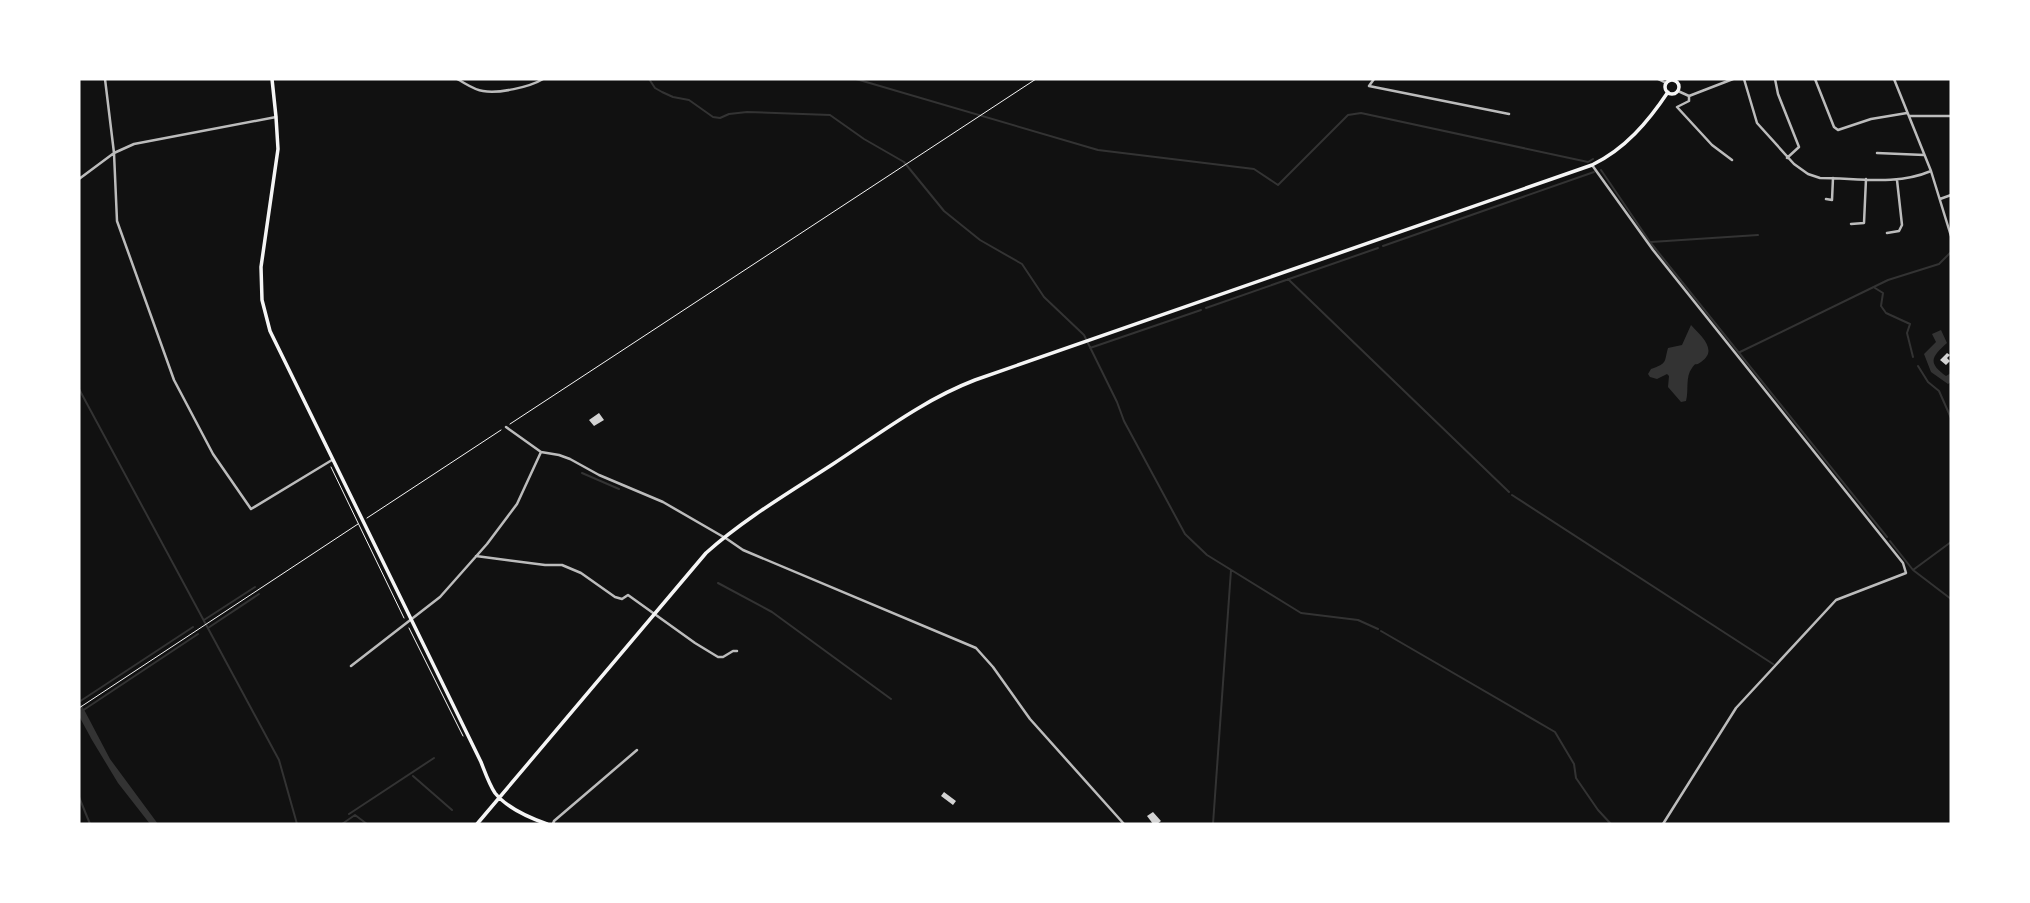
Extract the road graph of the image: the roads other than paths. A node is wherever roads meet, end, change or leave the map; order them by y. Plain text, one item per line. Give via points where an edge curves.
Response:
1 (105, 79) edge
2 (272, 79) edge
3 (457, 79) edge
4 (543, 79) edge
5 (1374, 79) edge
6 (1658, 79) edge
7 (1733, 79) edge
8 (1744, 79) edge
9 (1775, 79) edge
10 (1815, 79) edge
11 (1894, 79) edge
12 (1676, 80) edge
13 (1666, 83) junction
14 (1678, 91) junction
15 (1668, 92) junction
16 (1689, 96) junction
17 (1509, 114) dead end
18 (1908, 114) junction
19 (1951, 116) edge
20 (276, 117) junction
21 (114, 153) junction
22 (1877, 153) dead end
23 (1924, 155) junction
24 (1787, 158) junction
25 (1732, 160) dead end
26 (1592, 165) junction
27 (1931, 171) junction
28 (1833, 178) junction
29 (79, 179) edge
30 (1866, 179) junction
31 (1897, 180) junction
32 (1951, 195) edge
33 (1940, 199) junction
34 (1826, 200) dead end
35 (1851, 224) dead end
36 (1887, 233) dead end
37 (1951, 236) edge
38 (506, 427) road end
39 (541, 452) junction
40 (330, 461) junction
41 (724, 537) junction
42 (476, 556) junction
43 (653, 613) junction
44 (411, 620) junction
45 (737, 651) dead end
46 (351, 666) dead end
47 (637, 750) dead end
48 (499, 798) junction
49 (477, 824) edge
50 (547, 824) edge
51 (553, 824) edge
52 (1124, 824) edge
53 (1663, 824) edge

1 - 21 street
2 - 20 main road
3 - 4 street via 486,92 524,87
5 - 17 street via 1369,86
6 - 13 street
7 - 16 street
8 - 24 street via 1757,123
9 - 24 street via 1799,147
10 - 18 street via 1838,130
11 - 18 street
12 - 13 main road
12 - 14 main road
13 - 15 main road
14 - 15 main road
14 - 16 street
15 - 26 main road via 1638,132
16 - 25 street via 1689,101 1677,107
18 - 19 street
18 - 23 street
20 - 21 street via 134,144
20 - 40 main road via 278,149 261,267 262,300 270,331
21 - 29 street
21 - 40 street via 117,221 174,380 213,454 251,509
22 - 23 street
23 - 27 street
24 - 28 street via 1808,174
26 - 41 main road via 962,385 927,402
26 - 53 street via 1653,250 1903,563 1906,573 1836,600 1736,708
27 - 31 street
27 - 33 street
28 - 30 street
28 - 34 street via 1832,200
30 - 31 street
30 - 35 street via 1864,223
31 - 36 street via 1902,225 1899,231
32 - 33 street
33 - 37 street
38 - 39 street
39 - 41 street via 570,459 663,502
39 - 42 street via 517,504
40 - 44 main road
41 - 43 main road
41 - 52 street via 743,550 976,648 1030,719
42 - 43 street via 570,567 615,597 628,595
42 - 44 street via 440,597
43 - 45 street via 718,657
43 - 48 main road
44 - 46 street
44 - 48 main road
47 - 51 street
48 - 49 main road
48 - 50 main road

